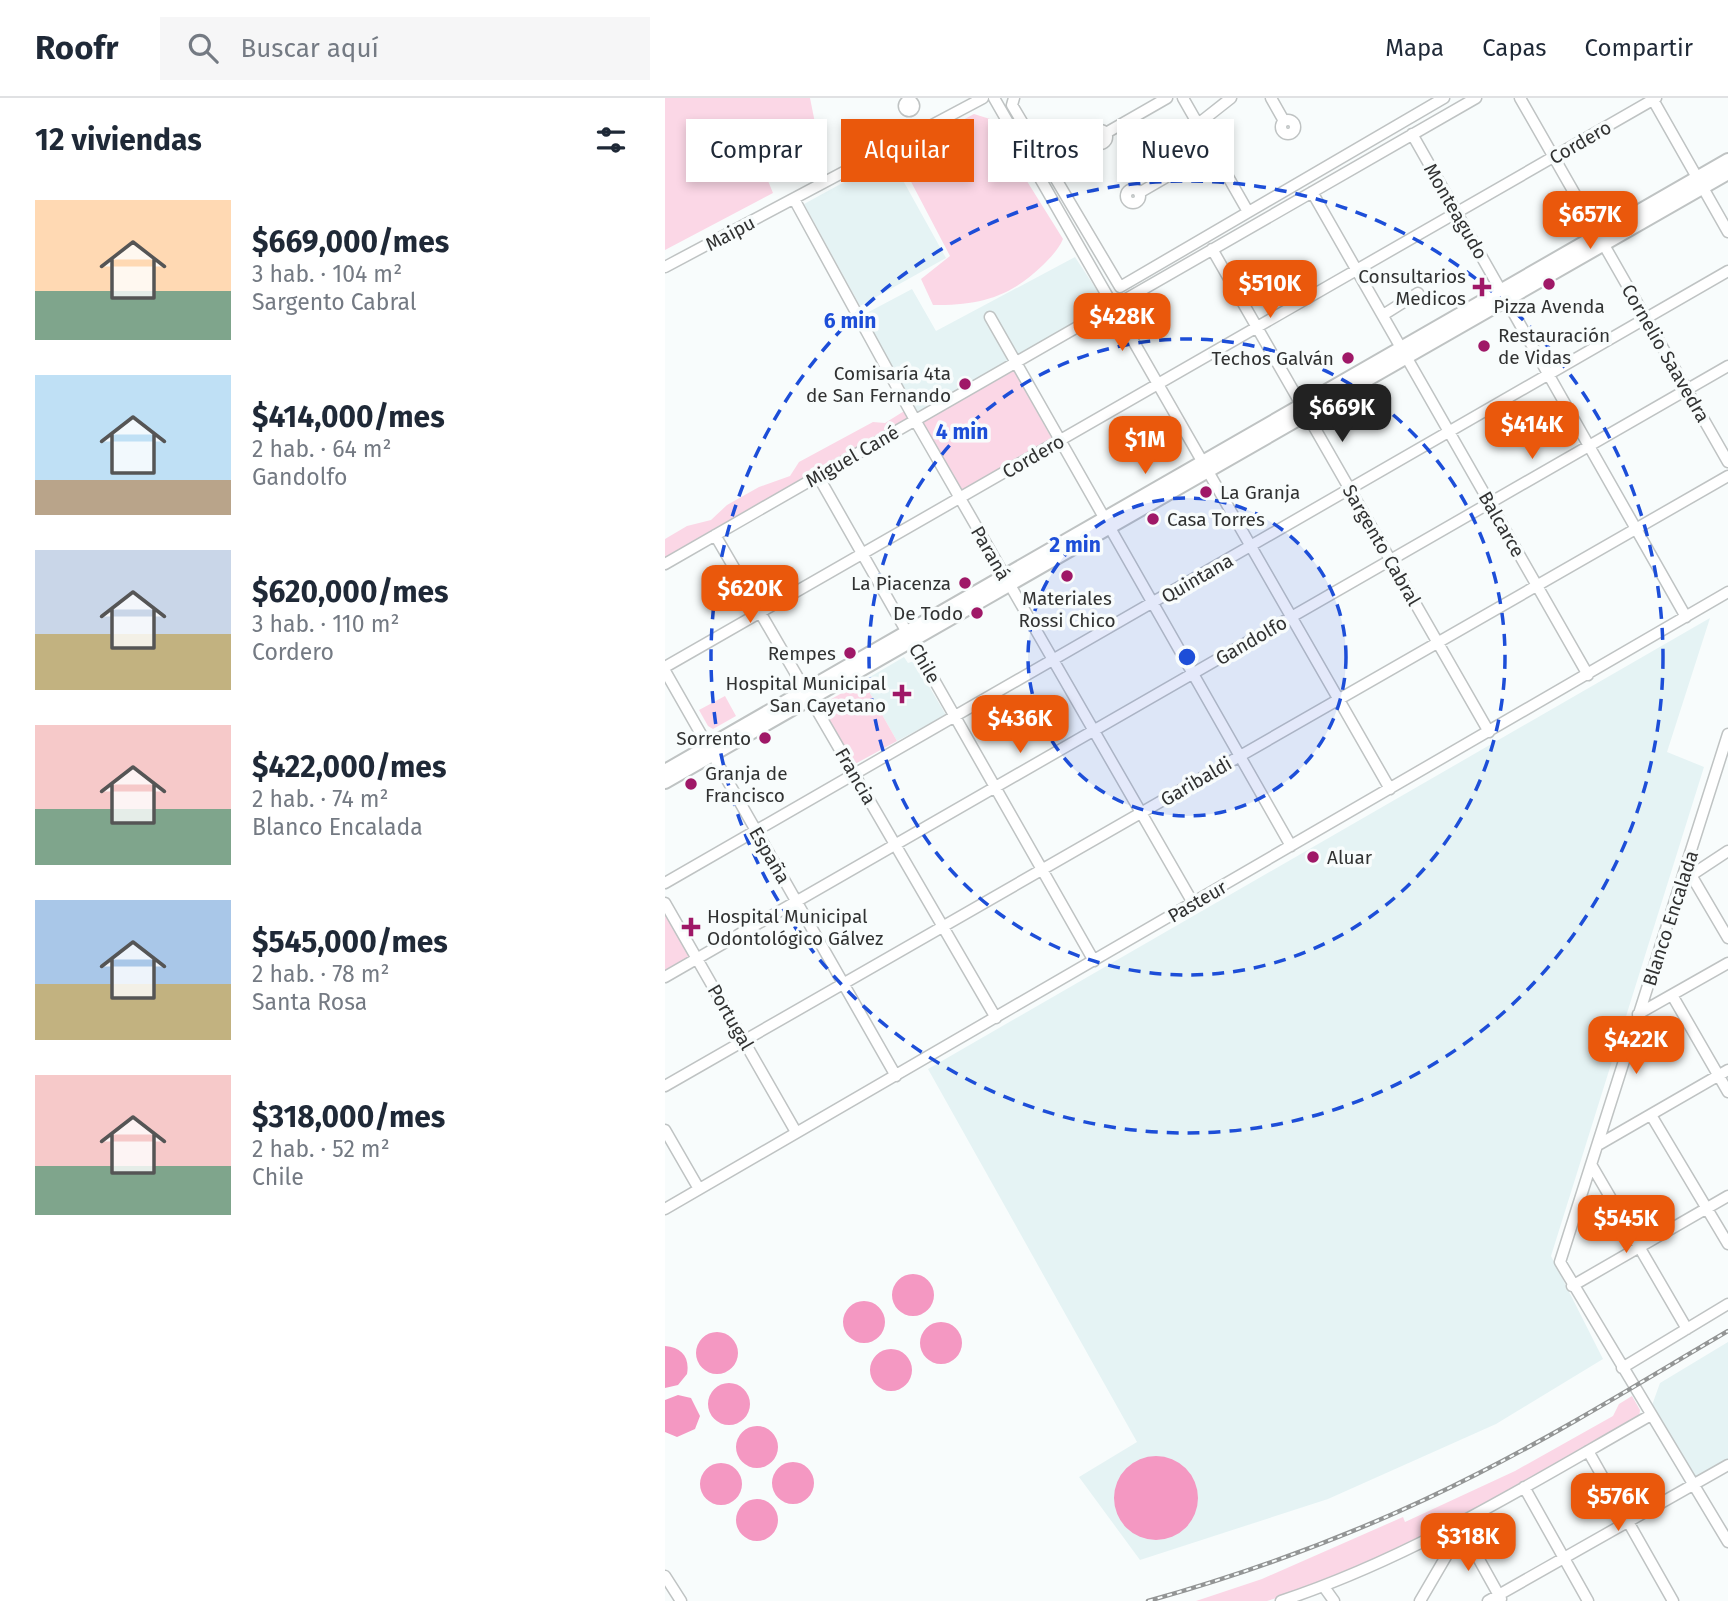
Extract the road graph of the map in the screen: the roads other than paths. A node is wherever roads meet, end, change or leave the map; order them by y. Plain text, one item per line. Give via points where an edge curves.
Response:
1 (983, 98) edge
2 (994, 98) edge
3 (1167, 98) edge
4 (1183, 98) edge
5 (1222, 98) edge
6 (1231, 98) edge
7 (1271, 98) edge
8 (1444, 98) edge
9 (1476, 98) edge
10 (1520, 98) edge
11 (1013, 99) edge
12 (1654, 99) edge
13 (1195, 119) edge
14 (1200, 119) edge
15 (1201, 119) edge
16 (1285, 121) dead end
17 (1106, 133) dead end
18 (1412, 134) junction
19 (1554, 157) junction
20 (1728, 160) edge
21 (1728, 173) edge
22 (1158, 182) edge
23 (1231, 182) edge
24 (1700, 183) junction
25 (1312, 192) junction
26 (1139, 193) dead end
27 (794, 199) junction
28 (1247, 210) junction
29 (1457, 212) junction
30 (1728, 232) edge
31 (1601, 239) junction
32 (1212, 249) junction
33 (665, 267) edge
34 (1357, 270) junction
35 (1728, 271) edge
36 (1418, 293) dead end
37 (1504, 296) junction
38 (1112, 306) junction
39 (1383, 315) junction
40 (990, 317) dead end
41 (1646, 318) junction
42 (1257, 327) junction
43 (1404, 353) junction
44 (1015, 362) junction
45 (1728, 366) edge
46 (1548, 374) junction
47 (1157, 384) junction
48 (1687, 389) junction
49 (1304, 410) junction
50 (915, 420) junction
51 (1449, 432) junction
52 (1060, 440) junction
53 (1589, 447) junction
54 (1728, 462) edge
55 (1205, 467) junction
56 (818, 475) junction
57 (1728, 476) edge
58 (1350, 489) junction
59 (960, 498) junction
60 (1490, 503) junction
61 (1107, 523) junction
62 (1636, 528) junction
63 (715, 535) junction
64 (1251, 547) junction
65 (862, 554) junction
66 (1390, 560) junction
67 (665, 564) edge
68 (1007, 581) junction
69 (1537, 585) junction
70 (1728, 592) edge
71 (1152, 603) junction
72 (760, 612) junction
73 (1291, 617) junction
74 (1686, 617) junction
75 (909, 637) junction
76 (1437, 642) junction
77 (1053, 660) junction
78 (665, 669) edge
79 (1193, 674) junction
80 (1588, 675) junction
81 (808, 695) junction
82 (1338, 699) junction
83 (955, 717) junction
84 (1094, 731) junction
85 (1489, 732) junction
86 (1728, 734) edge
87 (710, 751) junction
88 (1240, 756) junction
89 (1728, 763) edge
90 (1716, 770) junction
91 (665, 771) edge
92 (855, 775) junction
93 (665, 782) edge
94 (995, 788) junction
95 (1390, 789) junction
96 (1141, 813) junction
97 (756, 831) junction
98 (896, 846) junction
99 (1291, 846) junction
100 (1728, 852) edge
101 (1042, 869) junction
102 (1687, 878) junction
103 (665, 884) edge
104 (797, 902) junction
105 (665, 903) edge
106 (1193, 903) junction
107 (943, 926) junction
108 (1728, 938) edge
109 (697, 958) junction
110 (1094, 961) junction
111 (1728, 963) edge
112 (665, 977) edge
113 (843, 984) junction
114 (1672, 995) junction
115 (1638, 1014) junction
116 (996, 1018) junction
117 (745, 1041) junction
118 (1728, 1070) edge
119 (896, 1076) junction
120 (1718, 1076) junction
121 (665, 1086) edge
122 (1728, 1092) edge
123 (1651, 1115) junction
124 (665, 1130) edge
125 (796, 1132) junction
126 (1598, 1145) junction
127 (1592, 1166) junction
128 (699, 1189) junction
129 (1728, 1196) edge
130 (1706, 1208) junction
131 (665, 1209) edge
132 (1728, 1244) edge
133 (1639, 1247) junction
134 (1572, 1286) junction
135 (1728, 1304) edge
136 (1687, 1329) junction
137 (1622, 1368) junction
138 (1651, 1415) junction
139 (1588, 1451) junction
140 (1728, 1465) edge
141 (1693, 1485) junction
142 (1524, 1487) junction
143 (1628, 1521) junction
144 (1460, 1527) junction
145 (1728, 1542) edge
146 (1564, 1558) junction
147 (665, 1576) edge
148 (1324, 1587) junction
149 (1500, 1598) edge
150 (681, 1601) edge
151 (1281, 1601) edge
152 (1334, 1601) edge
153 (1420, 1601) edge
154 (1488, 1601) edge
155 (1588, 1601) edge
156 (1673, 1601) edge

1 - 27 street, Maipu
2 - 38 street
3 - 17 street
4 - 13 street
5 - 14 street
6 - 15 street
7 - 16 street
8 - 28 street
9 - 18 street, Miguel Cané
10 - 19 street, Cornelio Saavedra
11 - 28 street via 1119,287
12 - 19 street, Cordero
12 - 24 street
18 - 25 street, Miguel Cané
18 - 29 street, Monteagudo
19 - 29 street, Cordero
19 - 31 street, Cornelio Saavedra
20 - 24 main road
21 - 24 main road
22 - 26 street
23 - 28 street
24 - 30 street
24 - 31 main road
25 - 32 street, Miguel Cané
25 - 34 street, Balcarce
27 - 33 street, Maipu
27 - 50 street, Paraná
29 - 34 street, Cordero
29 - 37 street, Monteagudo
31 - 37 main road
31 - 41 street, Cornelio Saavedra
32 - 38 street, Miguel Cané
32 - 42 street, Sargento Cabral
34 - 39 street, Balcarce
34 - 42 street, Cordero
35 - 41 street, Quintana
36 - 39 street
37 - 43 main road
37 - 46 street, Monteagudo
38 - 44 street, Miguel Cané
38 - 47 street
39 - 43 street, Balcarce
40 - 44 street
41 - 46 street, Quintana
41 - 48 street, Cornelio Saavedra
42 - 47 street, Cordero
42 - 49 street, Sargento Cabral
43 - 49 main road
43 - 51 street, Balcarce
44 - 50 street, Miguel Cané
44 - 52 street
45 - 48 street, Gandolfo
46 - 51 street, Quintana
46 - 53 street, Monteagudo
47 - 52 street, Cordero
47 - 55 street
48 - 53 street, Gandolfo
48 - 54 street, Cornelio Saavedra
49 - 55 main road
49 - 58 street, Sargento Cabral
50 - 56 street, Miguel Cané
50 - 59 street, Paraná
51 - 58 street, Quintana
51 - 60 street, Balcarce
52 - 59 street, Cordero
52 - 61 street
53 - 60 street, Gandolfo
53 - 62 street, Monteagudo
55 - 61 main road
55 - 64 street
56 - 63 street, Miguel Cané
56 - 65 street, Chile
57 - 62 street, Garibaldi
58 - 64 street, Quintana
58 - 66 street, Sargento Cabral
59 - 65 street, Cordero
59 - 68 street, Paraná
60 - 66 street, Gandolfo
60 - 69 street, Balcarce
61 - 68 main road
61 - 71 street
62 - 69 street, Garibaldi
62 - 74 street, Monteagudo
63 - 67 street, Miguel Cané
63 - 72 street, Francia
64 - 71 street, Quintana
64 - 73 street
65 - 72 street, Cordero
65 - 75 street, Chile
66 - 73 street, Gandolfo
66 - 76 street, Sargento Cabral
68 - 75 main road
68 - 77 street, Paraná
69 - 76 street, Garibaldi
69 - 80 street, Balcarce
70 - 74 street, Pasteur
71 - 77 street, Quintana
71 - 79 street
72 - 78 street, Cordero
72 - 81 street, Francia
73 - 79 street, Gandolfo
73 - 82 street
74 - 80 street, Pasteur
75 - 81 main road
75 - 83 street, Chile
76 - 82 street, Garibaldi
76 - 85 street, Sargento Cabral
77 - 83 street, Quintana
77 - 84 street, Paraná
78 - 87 street, España
79 - 84 street, Gandolfo
79 - 88 street
80 - 85 street, Pasteur
81 - 87 main road
81 - 92 street, Francia
82 - 88 street, Garibaldi
82 - 95 street
83 - 92 street, Quintana
83 - 94 street, Chile
84 - 94 street, Gandolfo
84 - 96 street, Paraná
85 - 95 street, Pasteur
86 - 90 street, Blanco Encalada
87 - 91 main road
87 - 93 main road
87 - 97 street, España
88 - 96 street, Garibaldi
88 - 99 street
89 - 90 street
90 - 102 street, Blanco Encalada
92 - 97 street, Quintana
92 - 98 street, Francia
94 - 98 street, Gandolfo
94 - 101 street, Chile
95 - 99 street, Pasteur
96 - 101 street, Garibaldi
96 - 106 street, Paraná
97 - 103 street, Quintana
97 - 104 street, España
98 - 104 street, Gandolfo
98 - 107 street, Francia
99 - 106 street, Pasteur
100 - 102 street
101 - 107 street, Garibaldi
101 - 110 street, Chile
102 - 108 street
102 - 115 street, Blanco Encalada
104 - 109 street, Gandolfo
104 - 113 street, España
105 - 109 street, Portugal
106 - 110 street, Pasteur
107 - 113 street, Garibaldi
107 - 116 street, Francia
109 - 112 street, Gandolfo
109 - 117 street, Portugal
110 - 116 street, Pasteur
111 - 114 street
113 - 117 street, Garibaldi
113 - 119 street, España
114 - 115 street
114 - 120 street
115 - 126 street, Blanco Encalada
116 - 119 street, Pasteur
117 - 121 street, Garibaldi
117 - 125 street, Portugal
118 - 120 street
119 - 125 street, Pasteur
120 - 122 street
120 - 123 street
123 - 126 street
123 - 130 street
124 - 128 street
125 - 128 street, Pasteur
126 - 127 street, Blanco Encalada
127 - 133 street
127 - 134 street, Blanco Encalada via 1560,1262
128 - 131 street, Pasteur
129 - 130 street
130 - 132 street
130 - 133 street
133 - 134 street
133 - 136 street
134 - 137 street
135 - 136 street
136 - 137 street
137 - 138 street
138 - 139 street
138 - 141 street
139 - 142 street
139 - 143 street
140 - 141 street
141 - 143 street
141 - 145 street
142 - 144 street
142 - 146 street
143 - 146 street
143 - 156 street
144 - 148 street
144 - 149 street
144 - 153 street
146 - 149 street
146 - 155 street
147 - 150 street
148 - 151 street
148 - 152 street
149 - 154 street

